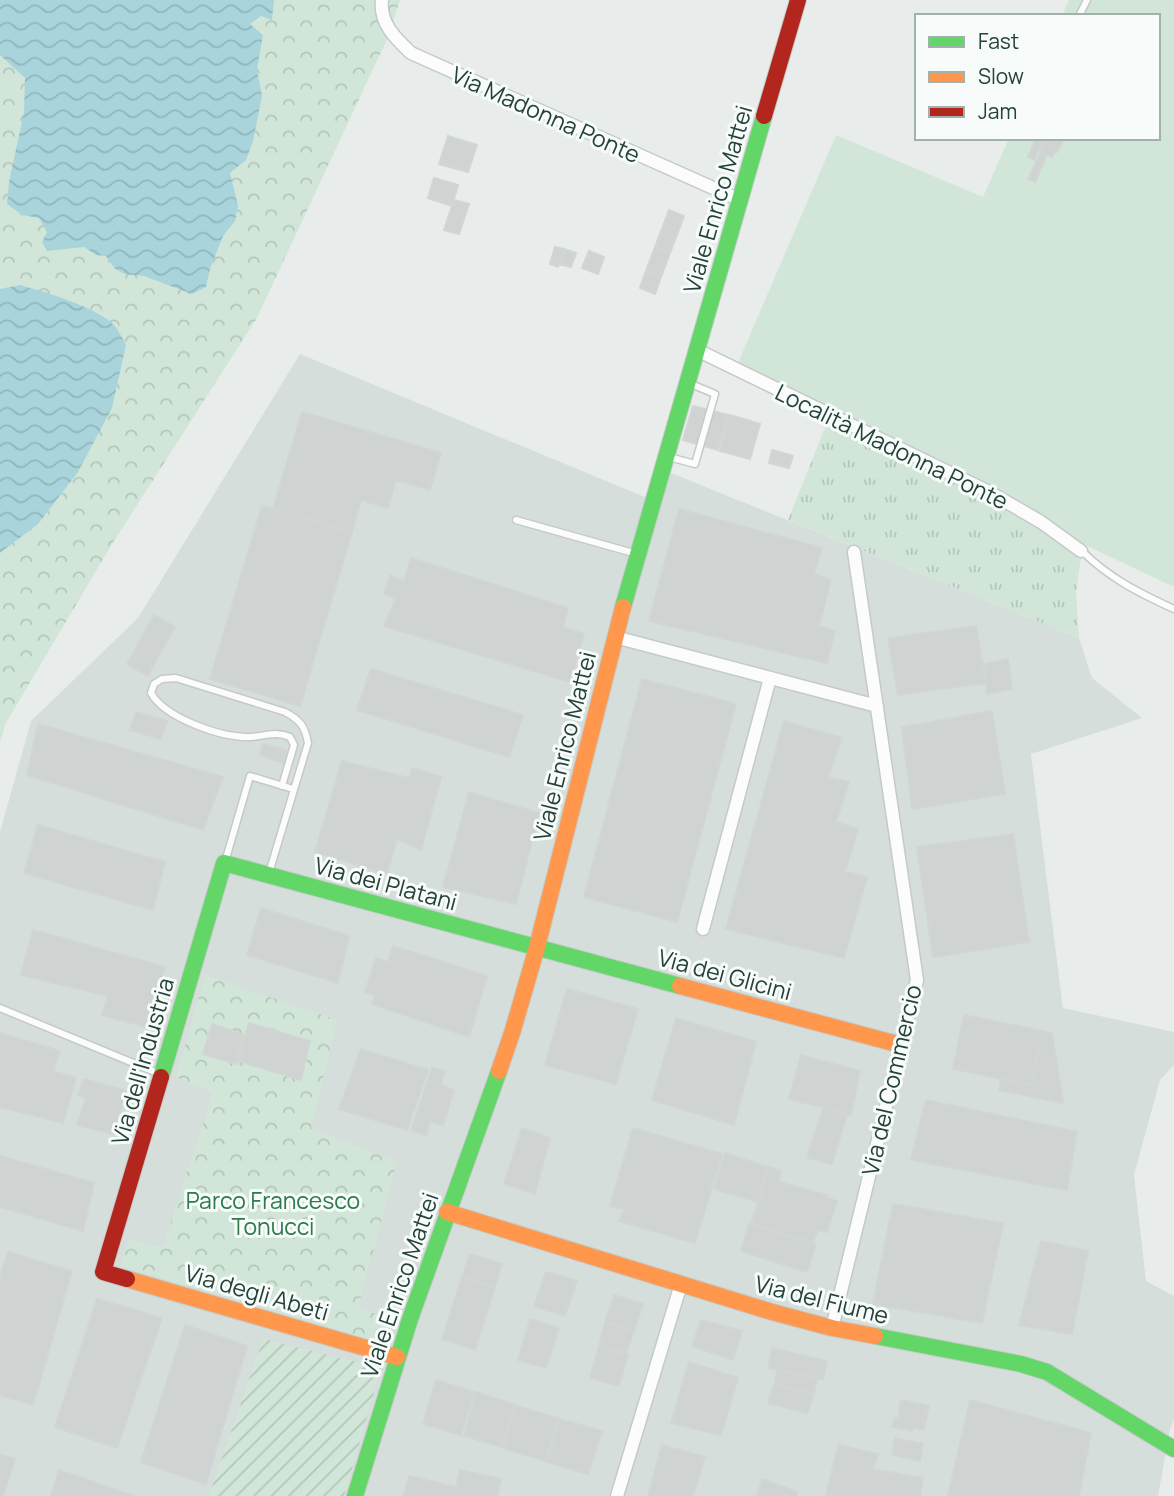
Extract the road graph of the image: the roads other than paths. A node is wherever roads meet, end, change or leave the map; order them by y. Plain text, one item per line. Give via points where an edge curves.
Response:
1 (382, 0) edge
2 (798, 0) edge
3 (740, 200) junction
4 (697, 350) junction
5 (688, 383) junction
6 (667, 456) junction
7 (516, 520) dead end
8 (1082, 551) joint
9 (854, 552) dead end
10 (638, 554) junction
11 (1174, 609) edge
12 (615, 637) junction
13 (770, 678) junction
14 (877, 706) junction
15 (282, 786) junction
16 (293, 789) junction
17 (224, 863) junction
18 (268, 875) junction
19 (703, 929) dead end
20 (537, 947) junction
21 (0, 1008) edge
22 (901, 1045) junction
23 (162, 1075) junction
24 (447, 1212) junction
25 (103, 1272) joint
26 (681, 1284) junction
27 (832, 1328) junction
28 (397, 1357) junction
29 (1174, 1448) edge
30 (355, 1496) edge
31 (617, 1496) edge

1 - 3 street, Via Madonna Ponte via 391,34 411,53
2 - 3 street, Viale Enrico Mattei
3 - 4 street, Viale Enrico Mattei
4 - 5 street, Viale Enrico Mattei
4 - 8 street, Località Madonna Ponte via 991,493
5 - 6 street, Viale Enrico Mattei
5 - 6 lane via 715,394 695,464
6 - 10 street, Viale Enrico Mattei
7 - 10 lane
8 - 11 lane via 1120,583
9 - 14 street, Via del Commercio
10 - 12 street, Viale Enrico Mattei
12 - 13 street
12 - 20 street, Viale Enrico Mattei
13 - 14 street
13 - 19 street
14 - 22 street, Via del Commercio via 917,980
15 - 16 lane
15 - 16 lane via 294,745 290,737 281,733 246,737 198,725 157,704 151,693 153,684 162,678 176,678 299,720 308,743
15 - 17 lane via 250,776
16 - 18 lane
17 - 18 street, Via dei Platani
17 - 23 street, Via dell'Industria
18 - 20 street, Via dei Platani
20 - 22 street, Via dei Glicini
20 - 24 street, Viale Enrico Mattei via 513,1030
21 - 23 lane
22 - 27 street, Via del Commercio
23 - 25 street, Via dell'Industria
24 - 26 street, Via del Fiume
24 - 28 street, Viale Enrico Mattei
25 - 28 street, Via degli Abeti
26 - 27 street, Via del Fiume
26 - 31 street
27 - 29 street, Via del Fiume via 1047,1372
28 - 30 street, Viale Enrico Mattei

